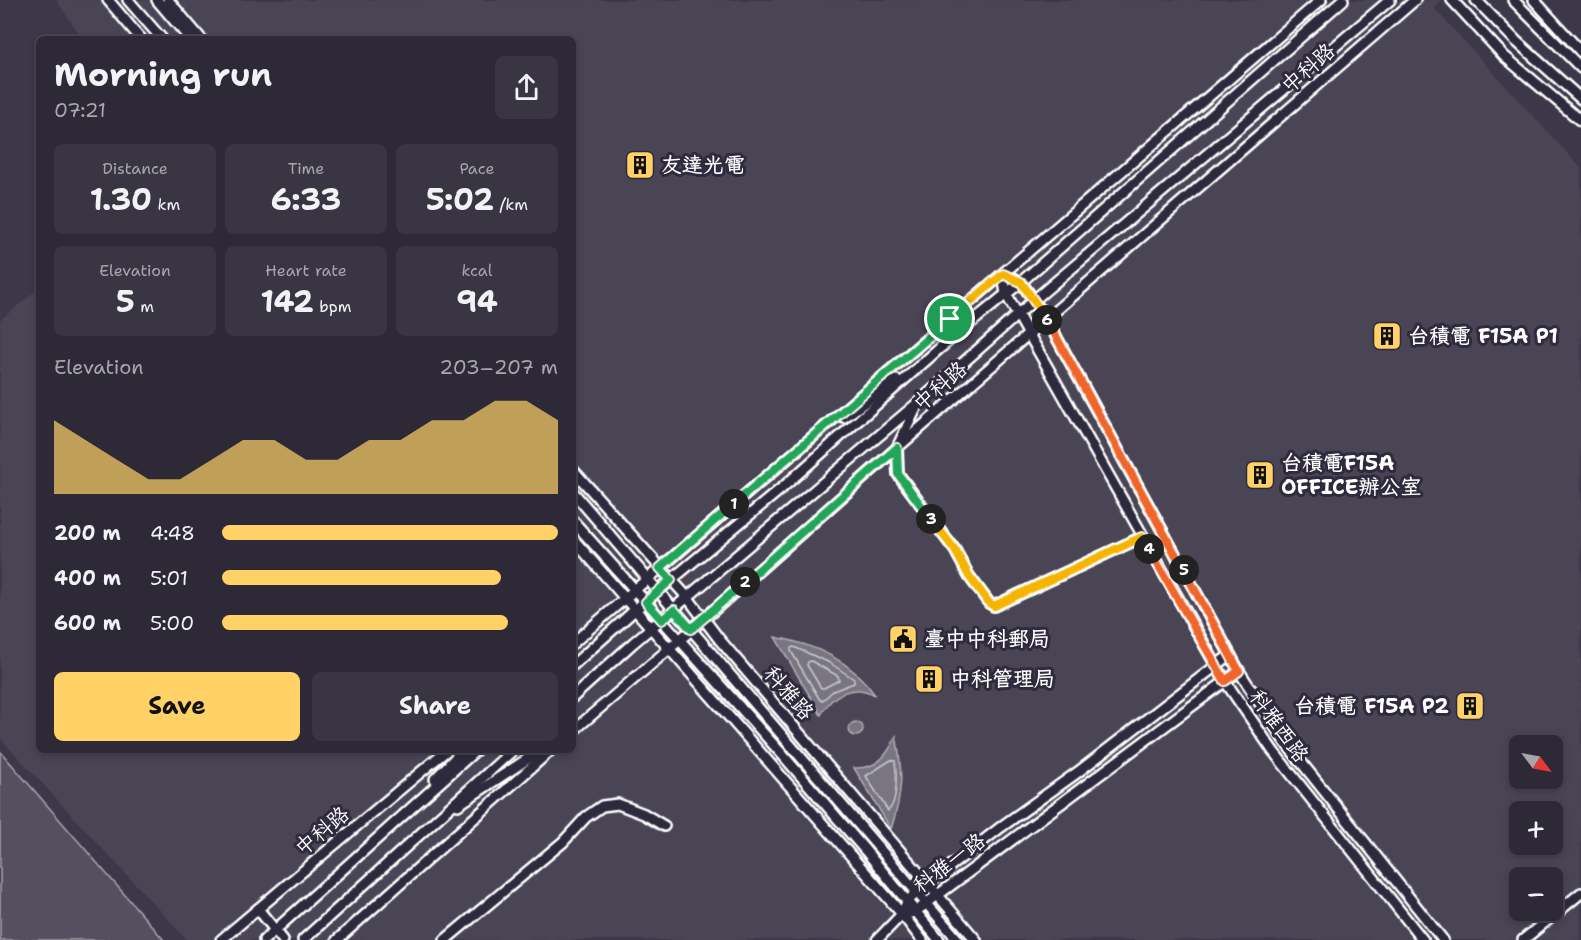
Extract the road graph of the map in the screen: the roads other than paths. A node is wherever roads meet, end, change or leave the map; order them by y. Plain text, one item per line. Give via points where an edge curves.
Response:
1 (108, 0) edge
2 (128, 0) edge
3 (157, 0) edge
4 (168, 0) edge
5 (1321, 0) edge
6 (1343, 0) edge
7 (1390, 0) edge
8 (1415, 0) edge
9 (1452, 0) edge
10 (1476, 0) edge
11 (1513, 0) edge
12 (1534, 0) edge
13 (138, 36) edge
14 (159, 36) edge
15 (187, 36) edge
16 (198, 36) edge
17 (1581, 52) edge
18 (1581, 68) edge
19 (1581, 99) edge
20 (1581, 121) edge
21 (1003, 274) junction
22 (1021, 282) junction
23 (1006, 294) junction
24 (1034, 300) junction
25 (1017, 315) junction
26 (1046, 318) junction
27 (1028, 333) junction
28 (940, 348) junction
29 (920, 401) junction
30 (897, 448) junction
31 (792, 456) junction
32 (576, 473) edge
33 (576, 496) edge
34 (576, 524) edge
35 (1142, 537) junction
36 (576, 541) edge
37 (660, 568) junction
38 (646, 579) junction
39 (671, 580) junction
40 (635, 589) junction
41 (657, 591) junction
42 (625, 598) junction
43 (688, 598) junction
44 (646, 602) junction
45 (636, 609) junction
46 (674, 610) junction
47 (704, 619) junction
48 (662, 620) junction
49 (652, 628) junction
50 (691, 629) junction
51 (679, 639) junction
52 (576, 640) edge
53 (669, 647) junction
54 (1230, 655) junction
55 (576, 662) edge
56 (1215, 666) junction
57 (1239, 671) junction
58 (1225, 681) junction
59 (576, 694) edge
60 (576, 727) edge
61 (443, 753) edge
62 (460, 753) edge
63 (473, 753) edge
64 (510, 753) edge
65 (537, 753) edge
66 (548, 753) edge
67 (392, 824) junction
68 (431, 824) junction
69 (664, 826) dead end
70 (929, 884) junction
71 (918, 891) junction
72 (1581, 893) edge
73 (937, 894) junction
74 (907, 902) junction
75 (926, 902) junction
76 (258, 909) junction
77 (915, 912) junction
78 (902, 914) junction
79 (275, 931) junction
80 (221, 940) edge
81 (264, 940) edge
82 (283, 940) edge
83 (303, 940) edge
84 (337, 940) edge
85 (445, 940) edge
86 (877, 940) edge
87 (922, 940) edge
88 (939, 940) edge
89 (958, 940) edge
90 (976, 940) edge
91 (1423, 940) edge
92 (1443, 940) edge
93 (1523, 940) edge

1 - 13 street
2 - 14 street
3 - 15 street
4 - 16 street
5 - 21 street, 中科路
6 - 22 street, 中科路
7 - 24 street, 中科路
8 - 26 street, 中科路
9 - 20 street via 1504,56
10 - 19 street
11 - 18 street
12 - 17 street
21 - 22 street
21 - 23 street, 科雅西路
21 - 31 street, 中科路
22 - 23 street, 中科路
22 - 24 street, 科雅西路
23 - 25 street, 科雅西路
23 - 28 street, 中科路
24 - 25 street, 中科路
24 - 26 street, 科雅西路
25 - 27 street, 科雅西路
25 - 29 street, 中科路
26 - 27 street, 中科路
26 - 54 street, 科雅西路
27 - 30 street, 中科路
27 - 35 street, 科雅西路
28 - 31 street
28 - 39 street, 中科路
29 - 30 street
29 - 43 street, 中科路
30 - 35 street via 898,474 994,606
30 - 47 street, 中科路
31 - 37 street, 中科路
32 - 37 street, 科雅路
33 - 38 street, 科雅路
34 - 40 street
35 - 56 street, 科雅西路
36 - 42 street
37 - 38 street, 中科路
37 - 39 street, 科雅路
38 - 40 street, 中科路
38 - 41 street, 科雅路
39 - 41 street, 中科路
39 - 43 street, 科雅路
40 - 42 street, 中科路
40 - 44 street
41 - 44 street, 中科路
41 - 46 street, 科雅路
42 - 45 street
42 - 52 street, 中科路
43 - 46 street, 中科路
43 - 47 street, 科雅路
44 - 45 street, 中科路
44 - 48 street
45 - 49 street
45 - 55 street, 中科路
46 - 48 street, 中科路
46 - 50 street, 科雅路
47 - 50 street, 中科路
47 - 70 street, 科雅路
48 - 49 street, 中科路
48 - 51 street
49 - 53 street
49 - 59 street, 中科路
50 - 51 street, 中科路
50 - 71 street, 科雅路
51 - 53 street, 中科路
51 - 74 street
53 - 60 street, 中科路
53 - 78 street
54 - 56 street, 科雅一路
54 - 57 street, 科雅西路
56 - 58 street, 科雅西路
56 - 70 street, 科雅一路
57 - 58 street, 科雅一路
57 - 92 street, 科雅西路 via 1285,742
58 - 73 street, 科雅一路
58 - 91 street, 科雅西路 via 1273,751
61 - 76 street, 中科路
62 - 67 street
63 - 67 street, 中科路
64 - 68 street
65 - 68 street
66 - 84 street
67 - 79 street, 中科路
68 - 83 street
69 - 85 street via 618,804 602,806
70 - 71 street, 科雅一路
70 - 73 street, 科雅路
71 - 74 street, 科雅一路
71 - 75 street, 科雅路
72 - 93 street
73 - 75 street, 科雅一路
73 - 90 street, 科雅路
74 - 77 street
74 - 78 street, 科雅一路
75 - 77 street, 科雅一路
75 - 89 street, 科雅路
76 - 79 street
76 - 80 street, 中科路
77 - 78 street, 科雅一路
77 - 88 street
78 - 86 street
78 - 87 street
79 - 81 street, 中科路
79 - 82 street

